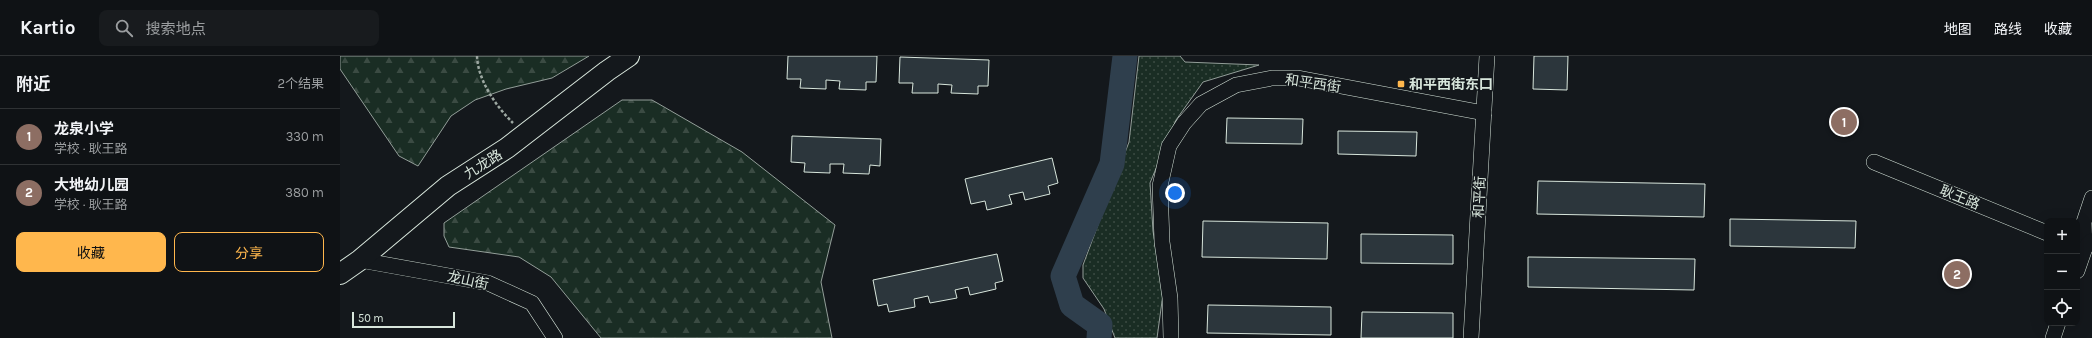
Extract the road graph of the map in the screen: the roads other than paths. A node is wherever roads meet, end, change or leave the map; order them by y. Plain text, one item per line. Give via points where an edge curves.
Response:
1 (629, 56) edge
2 (1487, 56) edge
3 (1484, 113) junction
4 (1874, 162) dead end
5 (2092, 198) edge
6 (2044, 232) edge
7 (2087, 246) edge
8 (360, 260) junction
9 (2080, 264) edge
10 (340, 274) edge
11 (2057, 326) edge
12 (555, 338) edge
13 (1171, 338) edge
14 (1471, 338) edge
15 (2053, 338) edge

1 - 8 main road, 九龙路 via 507,148 448,186
2 - 3 street, 和平街
3 - 13 street, 和平西街 via 1298,78 1272,78 1236,84 1201,104 1184,123 1169,146 1160,186 1162,242 1170,305
3 - 14 street, 和平街
4 - 6 street, 耿王路
5 - 7 street via 2084,222
7 - 9 street
8 - 10 main road, 九龙路
8 - 12 street, 龙山街 via 488,283 532,304
11 - 15 street

